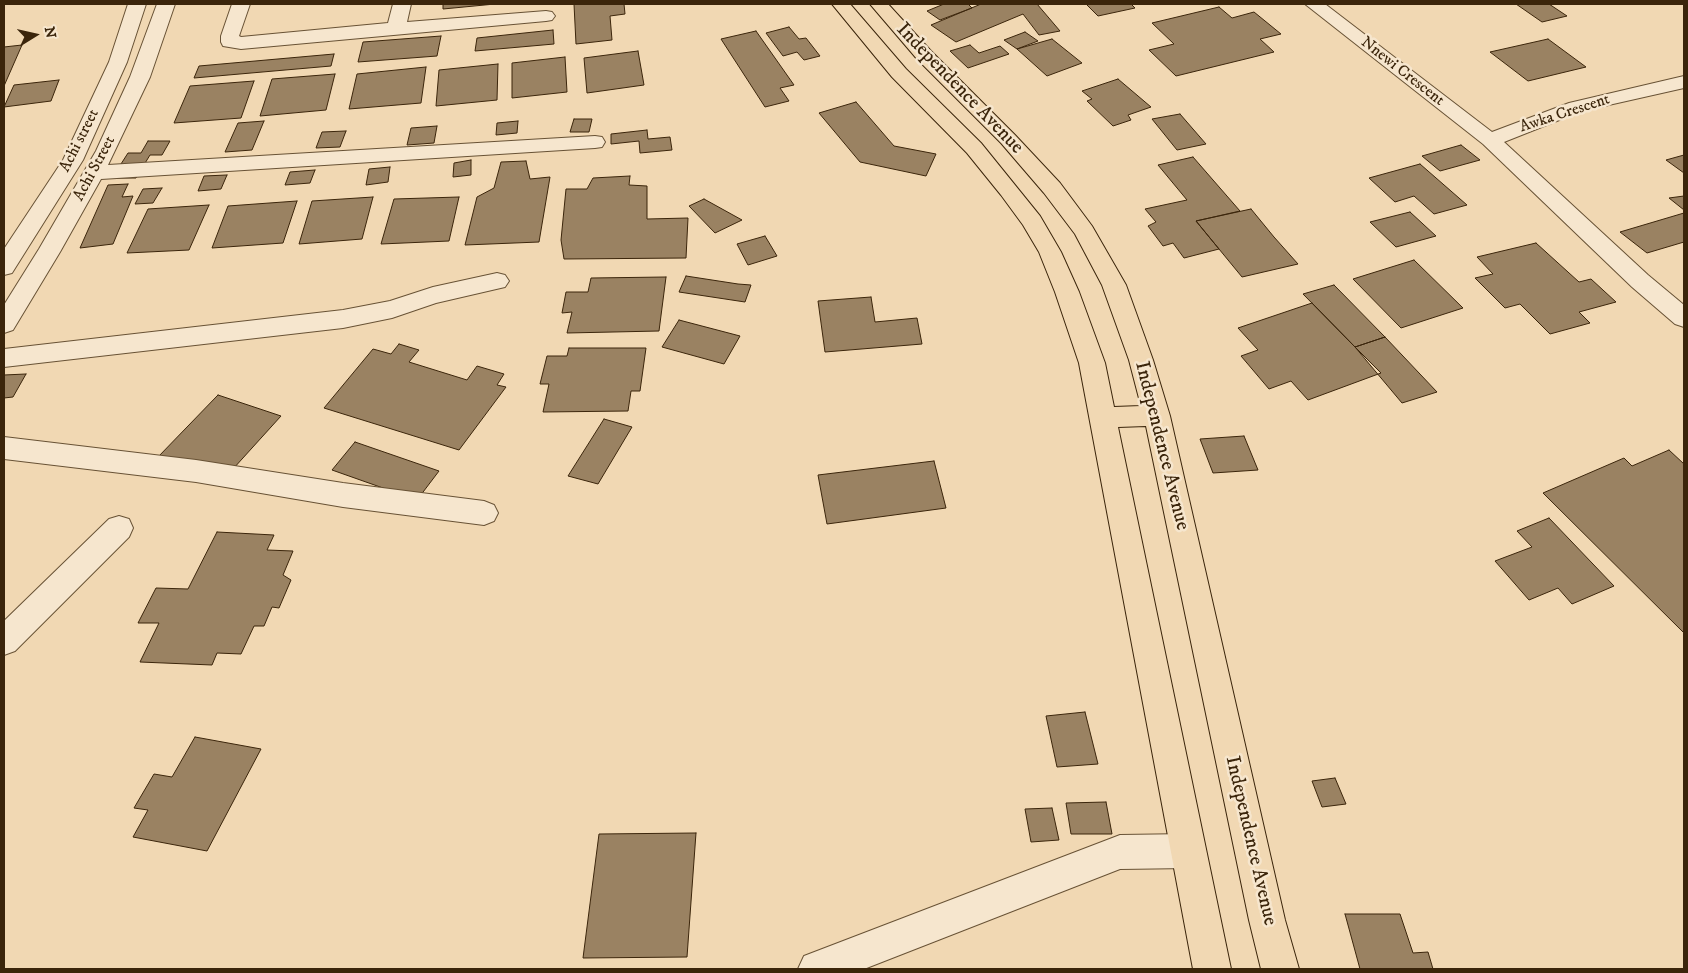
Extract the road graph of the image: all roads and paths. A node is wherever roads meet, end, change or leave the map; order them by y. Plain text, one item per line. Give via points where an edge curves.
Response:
1 (137, 4) edge
2 (166, 4) edge
3 (241, 4) edge
4 (402, 4) edge
5 (1314, 4) edge
6 (880, 5) edge
7 (844, 8) edge
8 (546, 16) dead end
9 (396, 28) junction
10 (1684, 82) edge
11 (1008, 139) junction
12 (1490, 140) junction
13 (595, 142) dead end
14 (974, 148) junction
15 (94, 173) junction
16 (61, 230) junction
17 (27, 231) junction
18 (4, 234) edge
19 (4, 267) edge
20 (497, 281) dead end
21 (1090, 288) junction
22 (1684, 318) edge
23 (4, 324) edge
24 (4, 358) edge
25 (1157, 416) junction
26 (1104, 418) junction
27 (4, 448) edge
28 (484, 513) dead end
29 (120, 528) dead end
30 (4, 641) edge
31 (1189, 851) junction
32 (817, 969) edge
33 (1212, 969) edge
34 (1280, 969) edge

1 - 17 street, Achi street via 118,62 73,160
2 - 15 street, Achi Street via 140,77
3 - 9 street via 230,42
4 - 9 street
5 - 12 street, Nnewi Crescent
6 - 7 main road
6 - 11 main road, Independence Avenue via 924,55
7 - 14 main road, Independence Avenue via 899,73
8 - 9 street
10 - 12 street, Awka Crescent via 1576,107
11 - 14 main road
11 - 21 main road, Independence Avenue via 1079,224
12 - 22 street, Awka Crescent
13 - 15 street
14 - 21 main road, Independence Avenue via 1032,221 1050,252
15 - 16 street, Achi Street
16 - 17 street
16 - 23 street, Achi Street
17 - 18 street
17 - 19 street, Achi street
20 - 24 street via 343,318
21 - 25 main road, Independence Avenue via 1141,360
21 - 26 main road, Independence Avenue via 1092,363
25 - 26 main road
25 - 34 main road, Independence Avenue
26 - 31 main road, Independence Avenue
27 - 28 street via 196,471 342,495
29 - 30 street
31 - 32 street via 1120,852
31 - 33 main road, Independence Avenue

